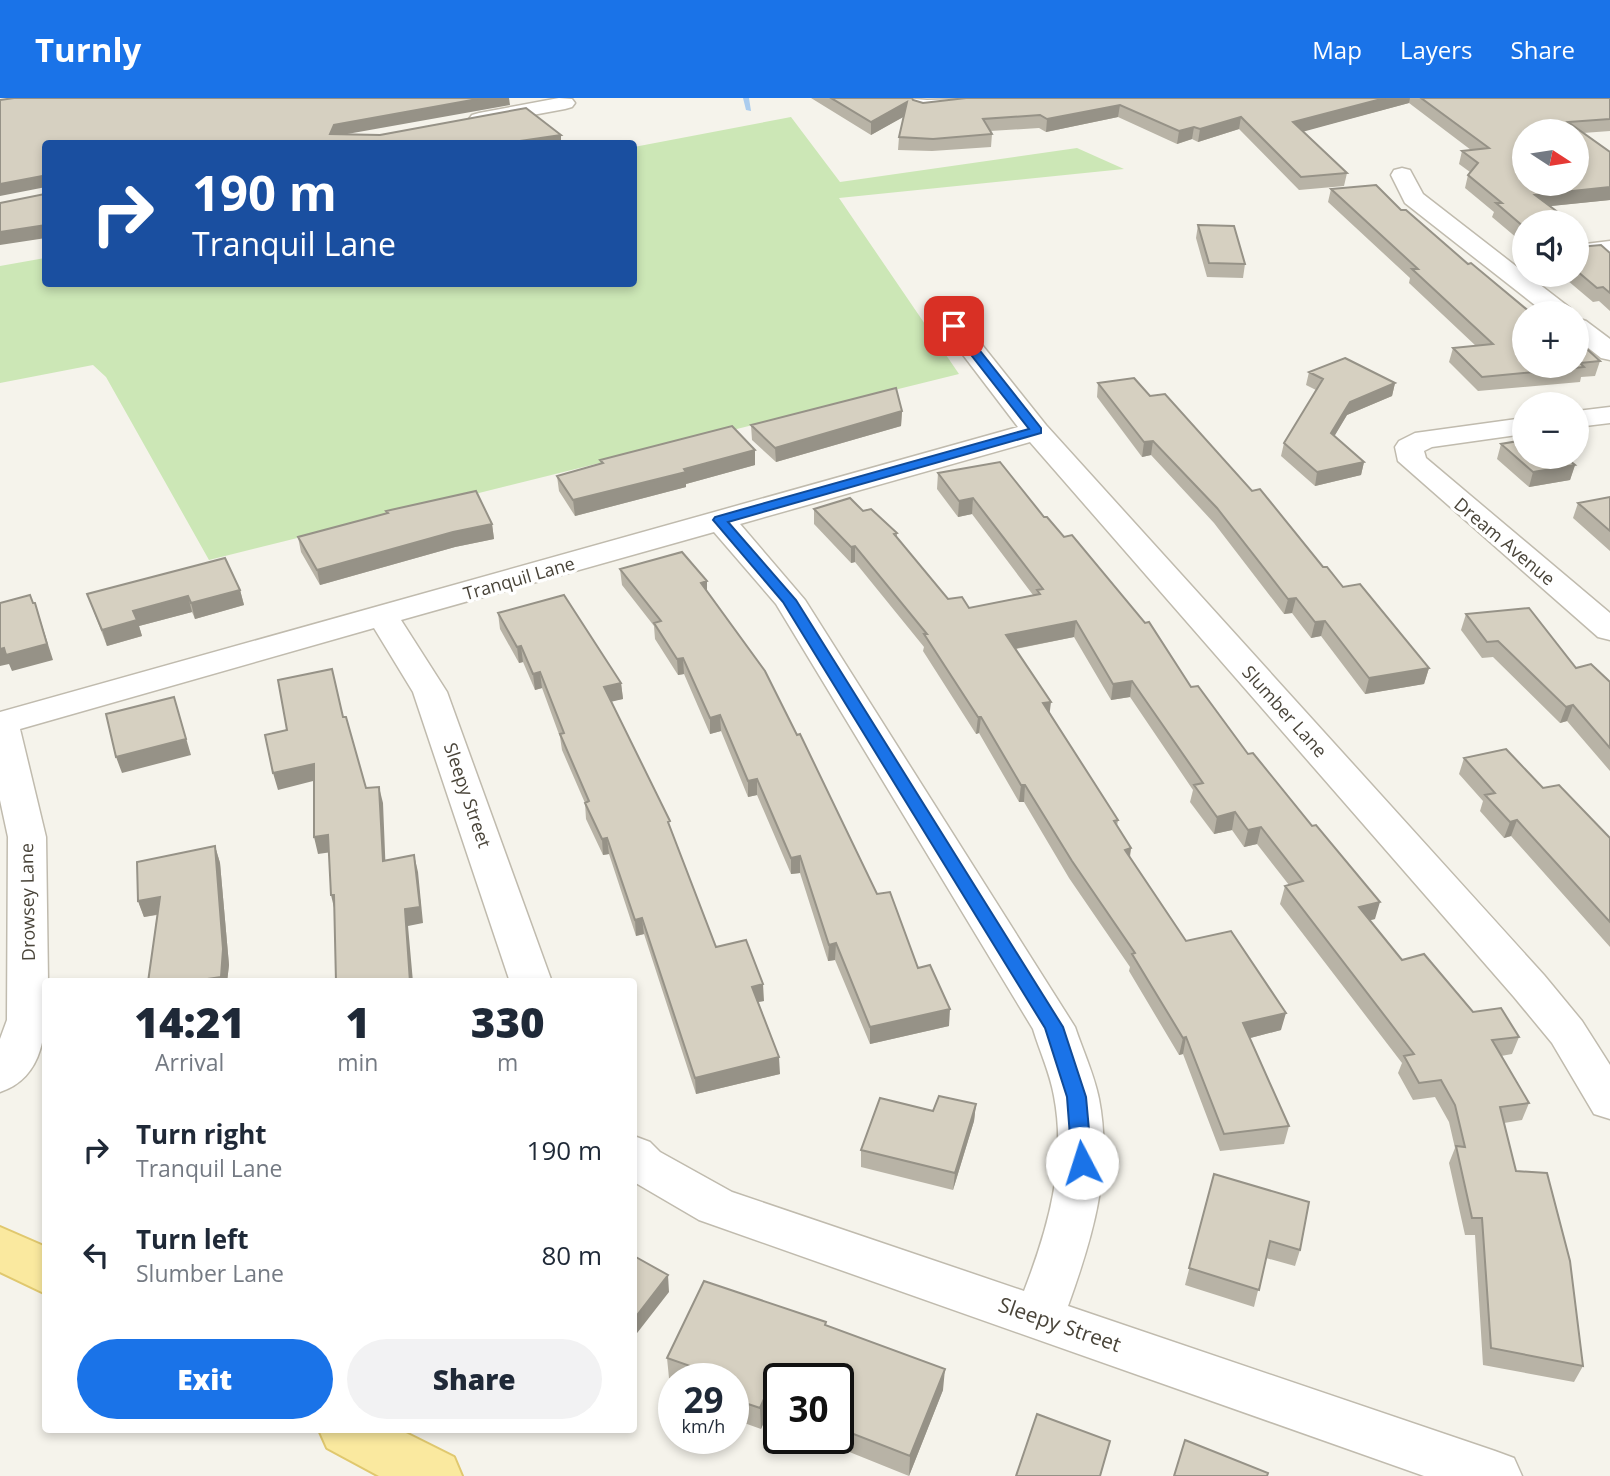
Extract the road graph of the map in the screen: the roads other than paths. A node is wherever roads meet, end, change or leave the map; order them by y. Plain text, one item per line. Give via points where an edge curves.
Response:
1 (997, 98) edge
2 (560, 101) edge
3 (918, 103) edge
4 (461, 122) edge
5 (1402, 175) dead end
6 (1610, 248) edge
7 (1589, 251) edge
8 (1512, 259) edge
9 (1496, 261) junction
10 (1546, 301) edge
11 (954, 326) dead end
12 (1589, 335) edge
13 (1610, 352) edge
14 (1610, 415) edge
15 (1589, 418) edge
16 (1512, 428) edge
17 (1037, 431) junction
18 (720, 520) junction
19 (383, 617) junction
20 (1610, 630) edge
21 (1, 723) edge
22 (530, 978) edge
23 (0, 1075) edge
24 (1609, 1097) edge
25 (637, 1158) edge
26 (0, 1248) edge
27 (42, 1270) edge
28 (1040, 1317) junction
29 (352, 1433) edge
30 (434, 1476) edge
31 (1495, 1476) edge

1 - 3 street
2 - 4 street
5 - 9 street via 1413,198
6 - 7 street
8 - 9 street
9 - 10 street
11 - 17 street, Slumber Lane
12 - 13 street
14 - 15 street
16 - 20 street, Dream Avenue via 1425,439 1409,447 1412,461
17 - 18 street, Tranquil Lane
17 - 24 street, Slumber Lane via 1529,986 1567,1032
18 - 19 street, Tranquil Lane
18 - 28 street via 789,600 1054,1027 1076,1097 1082,1163 1068,1241
19 - 21 street, Tranquil Lane
19 - 22 street, Sleepy Street via 430,692
21 - 23 street, Drowsey Lane via 27,837 28,1020 13,1063
25 - 28 street, Sleepy Street via 716,1206
26 - 27 main road
28 - 31 street, Sleepy Street
29 - 30 main road

